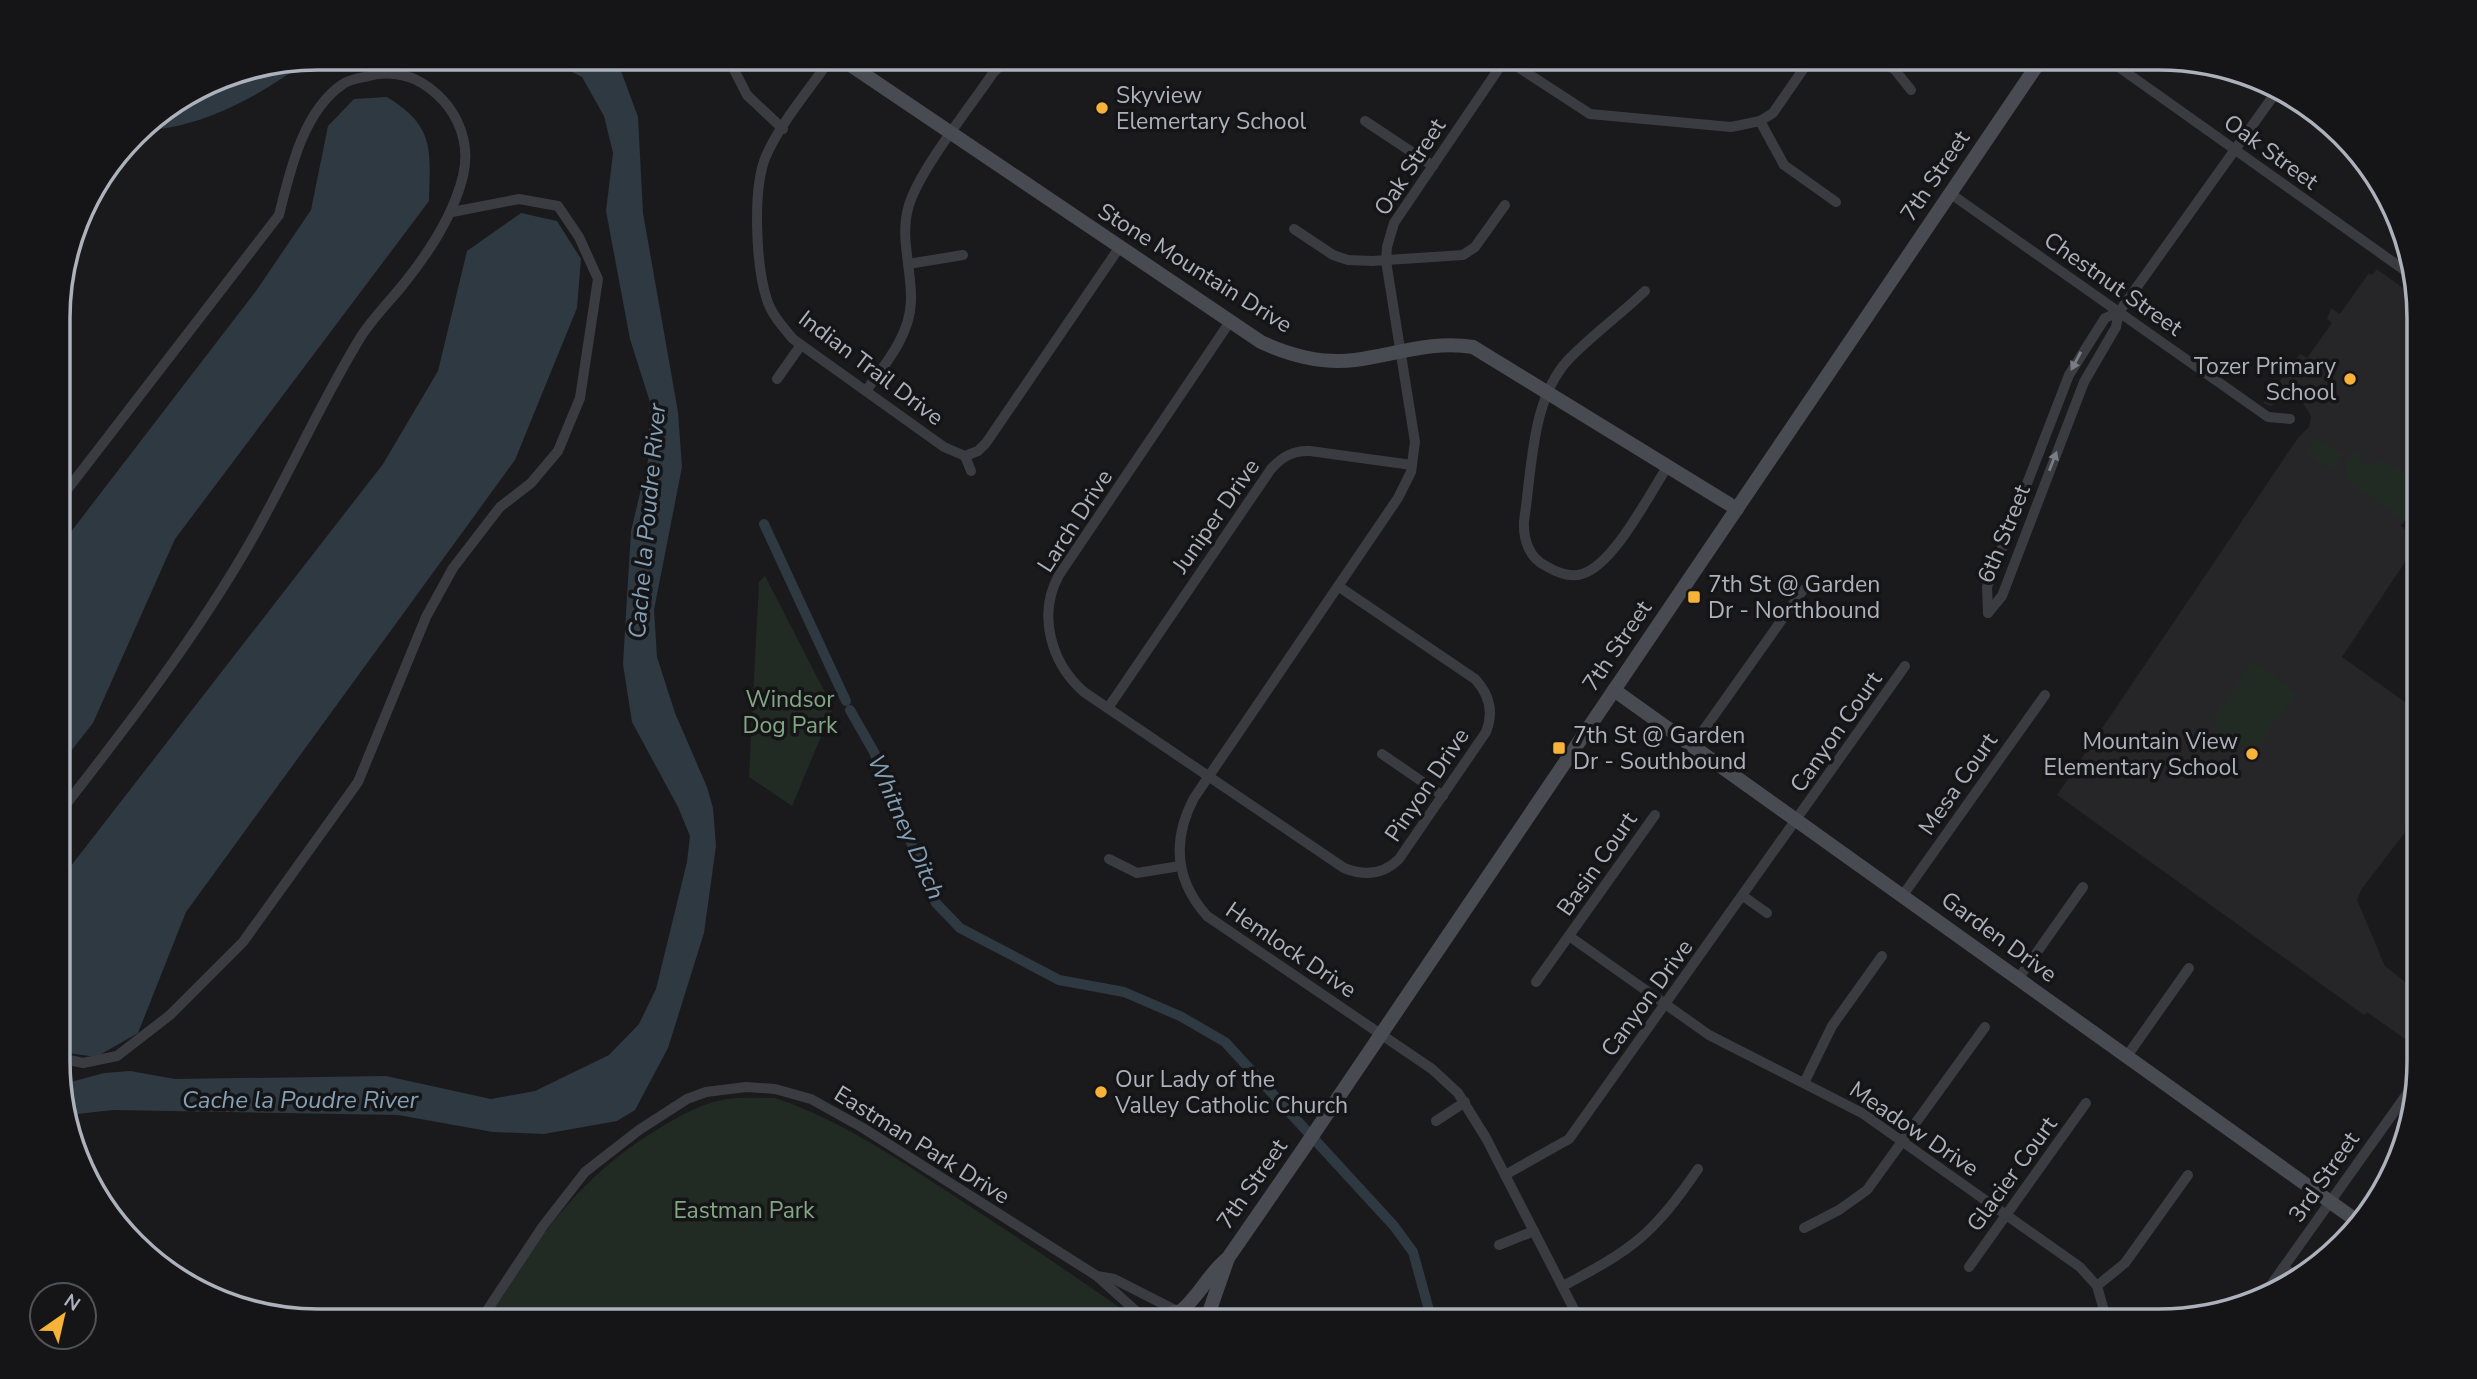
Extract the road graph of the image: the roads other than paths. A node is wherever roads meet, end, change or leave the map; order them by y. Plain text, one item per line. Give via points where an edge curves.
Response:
1 (734, 70) edge
2 (823, 70) edge
3 (857, 70) edge
4 (996, 70) edge
5 (1497, 70) edge
6 (1522, 70) edge
7 (1803, 70) edge
8 (1895, 70) edge
9 (2034, 70) edge
10 (2123, 70) edge
11 (1911, 90) dead end
12 (2272, 98) edge
13 (1365, 121) dead end
14 (1760, 121) junction
15 (783, 129) junction
16 (952, 135) junction
17 (2235, 149) junction
18 (1433, 166) junction
19 (1951, 194) junction
20 (1836, 202) dead end
21 (1505, 205) dead end
22 (452, 212) junction
23 (1294, 229) dead end
24 (1119, 248) junction
25 (962, 255) dead end
26 (1386, 261) junction
27 (908, 264) junction
28 (2402, 268) edge
29 (1645, 291) dead end
30 (2119, 312) junction
31 (1229, 323) junction
32 (801, 345) junction
33 (1400, 352) junction
34 (776, 379) dead end
35 (866, 391) junction
36 (1549, 393) junction
37 (2290, 419) dead end
38 (965, 456) junction
39 (1412, 466) junction
40 (1668, 466) junction
41 (971, 471) dead end
42 (70, 486) edge
43 (1737, 509) junction
44 (1338, 586) junction
45 (1802, 590) dead end
46 (1905, 666) dead end
47 (1614, 690) junction
48 (2045, 695) dead end
49 (1108, 708) junction
50 (1693, 745) junction
51 (1382, 754) dead end
52 (1209, 776) junction
53 (1443, 796) junction
54 (70, 798) edge
55 (1655, 815) dead end
56 (1798, 820) junction
57 (1110, 859) dead end
58 (1180, 866) junction
59 (2083, 887) dead end
60 (1903, 895) junction
61 (1743, 896) junction
62 (1767, 913) dead end
63 (1569, 936) junction
64 (1882, 956) dead end
65 (2189, 968) dead end
66 (2018, 979) junction
67 (1536, 982) dead end
68 (1666, 1005) junction
69 (1985, 1027) dead end
70 (1381, 1035) junction
71 (2127, 1056) junction
72 (70, 1060) edge
73 (1804, 1083) junction
74 (1465, 1102) junction
75 (2086, 1103) dead end
76 (2403, 1107) edge
77 (1436, 1121) dead end
78 (1904, 1141) junction
79 (1698, 1168) dead end
80 (1505, 1175) junction
81 (2188, 1175) dead end
82 (2330, 1202) junction
83 (2006, 1215) junction
84 (2352, 1217) edge
85 (1804, 1228) dead end
86 (1534, 1231) junction
87 (1499, 1245) dead end
88 (1228, 1258) junction
89 (1969, 1267) dead end
90 (2283, 1268) junction
91 (2289, 1272) edge
92 (1097, 1276) junction
93 (2274, 1280) edge
94 (1563, 1286) junction
95 (2097, 1286) junction
96 (488, 1309) edge
97 (1134, 1309) edge
98 (1173, 1309) edge
99 (1181, 1309) edge
100 (1210, 1309) edge
101 (1574, 1309) edge
102 (2104, 1309) edge

1 - 15 street via 747,95
2 - 15 street, Indian Trail Drive
3 - 16 street, Stone Mountain Drive
4 - 16 street
5 - 18 street, Oak Street
6 - 14 street via 1578,109 1597,116 1731,127
7 - 14 street via 1777,109
8 - 11 street
9 - 19 street, 7th Street
10 - 17 street, Oak Street
12 - 17 street, 6th Street
13 - 18 street
14 - 20 street via 1784,165
15 - 32 street, Indian Trail Drive via 767,153 759,179 761,268 771,310
16 - 24 street, Stone Mountain Drive
16 - 27 street via 909,202 904,232
17 - 28 street, Oak Street
17 - 30 street, 6th Street
18 - 26 street, Oak Street via 1394,223
19 - 30 street, Chestnut Street
19 - 43 street, 7th Street
21 - 26 street via 1475,247 1463,255
22 - 42 street via 464,174 466,141 449,104 420,81 383,72 344,83 316,113 292,167 279,215
22 - 54 street via 334,380 251,541 211,606
22 - 72 street via 519,199 558,206 579,237 598,279 580,398 558,451 531,483 500,507 453,568 426,617 358,782 243,942 170,1015 117,1056 83,1063
23 - 26 street via 1348,260
24 - 31 street, Stone Mountain Drive
24 - 38 street via 986,443
25 - 27 street
26 - 33 street, Oak Street
27 - 35 street via 911,302 904,332
29 - 36 street via 1568,361
30 -> 30 street, 6th Street via 2105,318 2069,375 1987,587 1988,613 2002,596 2080,393 2116,327
30 - 37 street, Chestnut Street via 2268,417
31 - 33 street, Stone Mountain Drive via 1261,342 1310,359 1352,360
31 - 49 street, Larch Drive via 1059,575 1052,594 1050,636 1059,661 1074,683
32 - 34 street
32 - 35 street, Indian Trail Drive
33 - 36 street, Stone Mountain Drive via 1444,345 1473,347
33 - 39 street, Hemlock Drive via 1415,442
35 - 38 street, Indian Trail Drive via 944,447
36 - 40 street, Stone Mountain Drive
36 - 40 street via 1541,414 1524,521 1525,540 1541,564 1574,576 1603,562
38 - 41 street
39 - 44 street, Hemlock Drive via 1398,498
39 - 49 street, Juniper Drive via 1310,451 1281,458
40 - 43 street, Stone Mountain Drive
43 - 47 street, 7th Street
44 - 52 street, Hemlock Drive
44 - 53 street, Pinyon Drive via 1475,679 1485,692 1491,716 1488,726
45 - 50 street
46 - 56 street, Canyon Court
47 - 50 street, Garden Drive
47 - 70 street, 7th Street
48 - 60 street, Mesa Court
49 - 52 street, Larch Drive
50 - 56 street, Garden Drive
51 - 53 street
52 - 53 street, Pinyon Drive via 1344,868 1365,873 1382,871 1399,859
52 - 58 street, Hemlock Drive via 1183,822
55 - 63 street, Basin Court
56 - 60 street, Garden Drive
56 - 61 street, Canyon Drive
57 - 58 street via 1137,873
58 - 70 street, Hemlock Drive via 1188,890 1208,916
59 - 66 street
60 - 66 street, Garden Drive
61 - 62 street
61 - 68 street, Canyon Drive
63 - 67 street, Basin Court
63 - 68 street, Basin Court
64 - 73 street via 1832,1026
65 - 71 street
66 - 71 street, Garden Drive
68 - 73 street, Meadow Drive via 1709,1035
68 - 80 street, Canyon Drive via 1569,1139
69 - 78 street
70 - 74 street, Hemlock Drive via 1432,1069
70 - 88 street, 7th Street
71 - 82 street, Garden Drive
73 - 78 street, Meadow Drive via 1863,1113
74 - 77 street
74 - 80 street, Hemlock Drive
75 - 83 street, Glacier Court
76 - 82 street, 3rd Street
78 - 83 street, Meadow Drive
78 - 85 street via 1867,1190
79 - 94 street via 1649,1234
80 - 86 street, Hemlock Drive
81 - 95 street via 2125,1263
82 - 84 street, Garden Drive
82 - 90 street, 3rd Street
83 - 89 street, Glacier Court
83 - 95 street, Meadow Drive via 2080,1267
86 - 87 street
86 - 94 street, Hemlock Drive
88 - 99 street, 7th Street
88 - 100 street, 7th Street
90 - 91 street
90 - 93 street, 3rd Street
92 - 96 street, Eastman Park Drive via 826,1107 775,1089 736,1087 687,1099 585,1172
92 - 97 street, Eastman Park Drive
92 - 98 street, Eastman Park Drive via 1114,1279
94 - 101 street, Hemlock Drive
95 - 102 street, Meadow Drive

